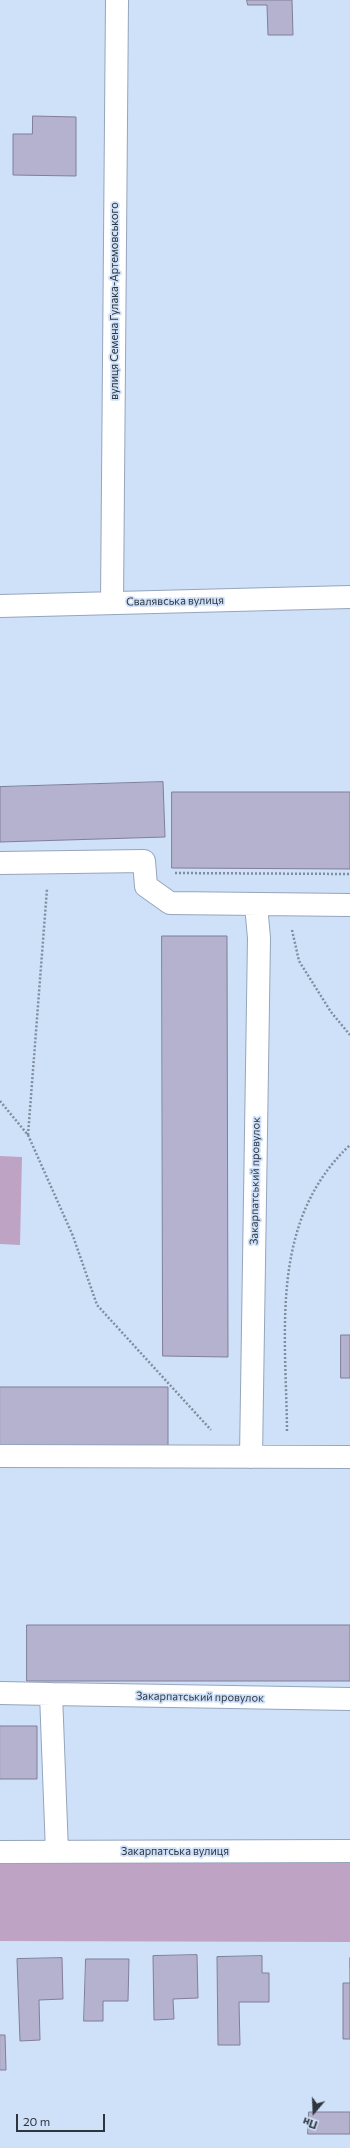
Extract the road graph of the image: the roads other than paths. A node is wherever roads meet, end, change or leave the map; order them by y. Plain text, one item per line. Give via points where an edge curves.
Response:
1 (117, 0) edge
2 (350, 597) edge
3 (112, 603) junction
4 (0, 606) edge
5 (0, 863) edge
6 (256, 905) junction
7 (350, 905) edge
8 (0, 1456) edge
9 (243, 1457) junction
10 (350, 1457) edge
11 (0, 1693) edge
12 (51, 1694) junction
13 (350, 1699) edge
14 (350, 1851) edge
15 (0, 1852) edge
16 (57, 1852) junction

1 - 3 street, вулиця Семена Гулака-Артемовського
2 - 3 street, Свалявська вулиця
3 - 4 street, Свалявська вулиця
5 - 6 street via 144,861 146,886 170,903
6 - 7 street
6 - 9 street, Закарпатський провулок via 259,938
8 - 9 street
9 - 10 street
11 - 12 street, Закарпатський провулок
12 - 13 street, Закарпатський провулок
12 - 16 street
14 - 16 street, Закарпатська вулиця
15 - 16 street, Закарпатська вулиця

